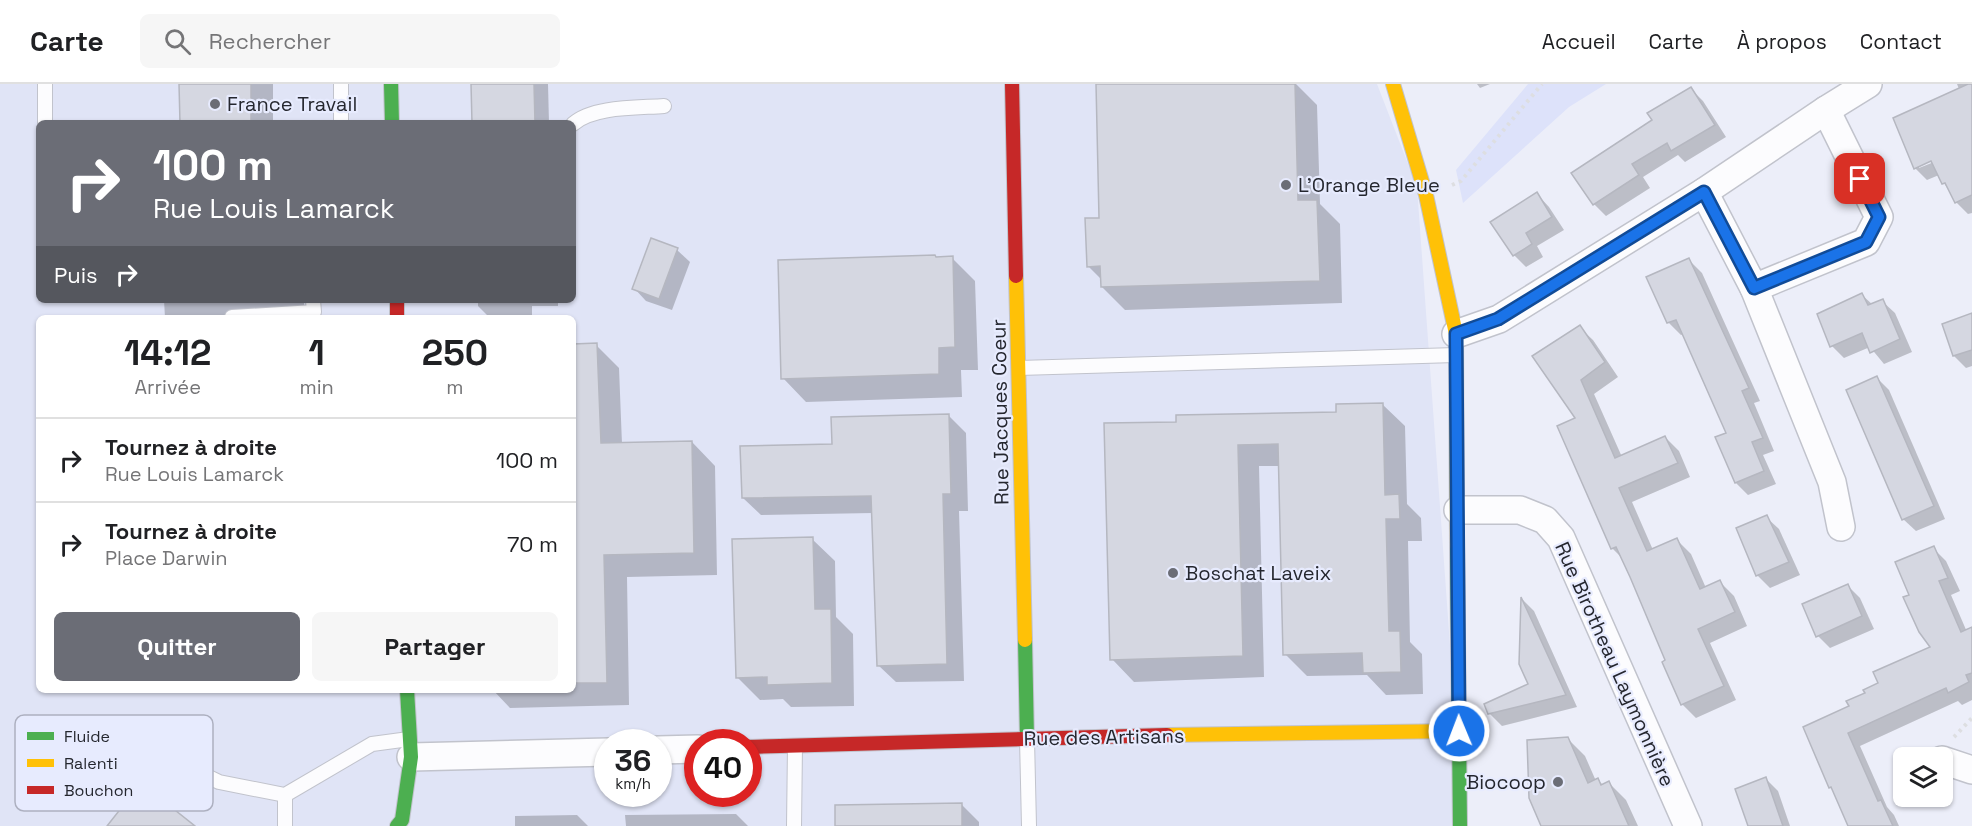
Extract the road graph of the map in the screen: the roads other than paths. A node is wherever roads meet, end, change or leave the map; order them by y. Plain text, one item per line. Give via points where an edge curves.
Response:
1 (45, 84) edge
2 (341, 84) edge
3 (391, 84) edge
4 (1012, 84) edge
5 (1393, 84) edge
6 (1868, 84) edge
7 (664, 105) dead end
8 (1826, 110) junction
9 (45, 120) edge
10 (341, 120) edge
11 (392, 120) edge
12 (576, 122) edge
13 (1704, 192) junction
14 (1754, 288) junction
15 (314, 303) edge
16 (252, 315) edge
17 (1456, 344) junction
18 (1018, 368) junction
19 (1458, 510) junction
20 (1841, 527) dead end
21 (407, 693) edge
22 (1459, 731) junction
23 (1027, 739) junction
24 (795, 746) junction
25 (762, 747) edge
26 (410, 748) junction
27 (594, 752) edge
28 (1953, 764) edge
29 (1972, 770) edge
30 (213, 779) edge
31 (285, 795) junction
32 (285, 826) edge
33 (397, 826) edge
34 (794, 826) edge
35 (1029, 826) edge
36 (1460, 826) edge
37 (1688, 826) edge

1 - 9 lane
2 - 10 lane
3 - 11 street
4 - 18 street, Rue Jacques Coeur
5 - 17 street via 1426,195
6 - 8 street
7 - 12 lane via 599,112
8 - 13 street
8 - 14 street via 1879,217 1866,242
13 - 14 street
13 - 17 street
14 - 20 street via 1832,482
15 - 16 lane via 314,312
17 - 18 lane
17 - 19 street
18 - 23 street, Rue Jacques Coeur
19 - 22 street
19 - 37 street, Rue Birotheau Laymonnière via 1520,510 1545,520 1561,538
21 - 26 street
22 - 23 street, Rue des Artisans
22 - 36 street
23 - 24 street, Rue des Artisans
23 - 35 lane
24 - 25 street, Rue des Artisans
24 - 34 lane
26 - 27 street
26 - 31 lane via 372,744
26 - 33 street via 402,820
28 - 29 street
30 - 31 lane
31 - 32 lane

